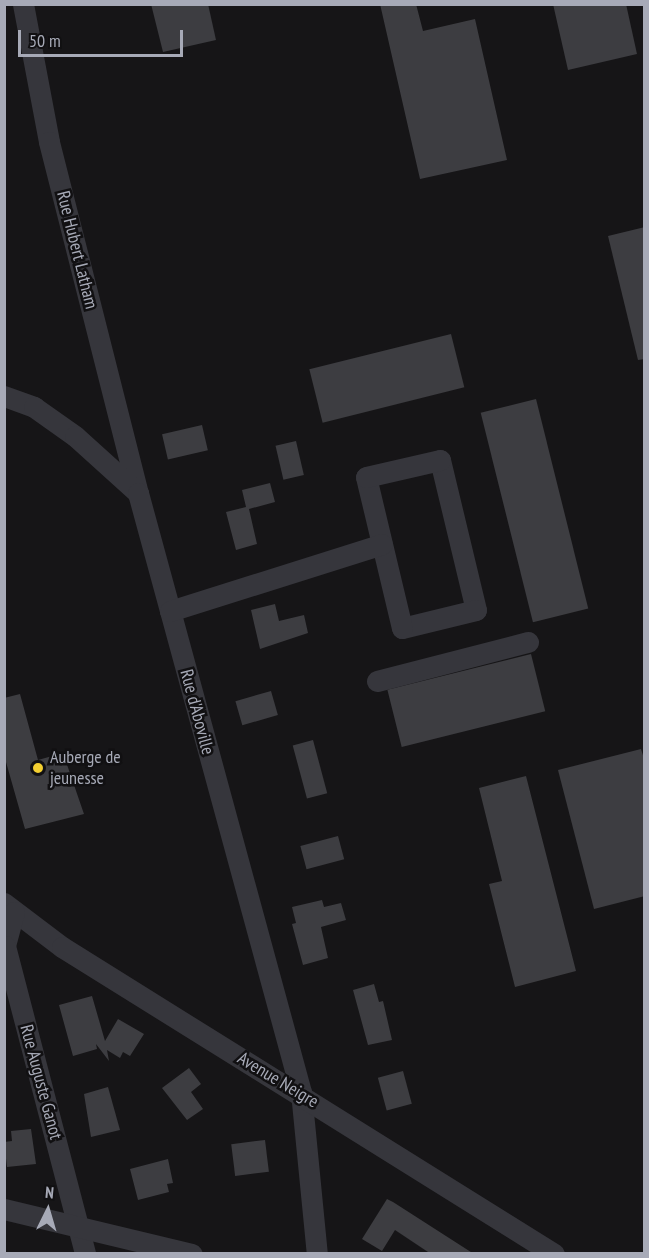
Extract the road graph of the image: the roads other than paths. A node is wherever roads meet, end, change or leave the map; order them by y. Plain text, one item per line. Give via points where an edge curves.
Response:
1 (23, 4) edge
2 (4, 396) edge
3 (138, 493) junction
4 (382, 544) junction
5 (170, 611) junction
6 (528, 642) dead end
7 (377, 681) dead end
8 (9, 907) edge
9 (301, 1092) junction
10 (4, 1209) edge
11 (79, 1226) junction
12 (85, 1254) edge
13 (192, 1254) edge
14 (317, 1254) edge
15 (554, 1254) edge

1 - 3 street, Rue Hubert Latham via 49,142
2 - 3 street via 34,407 75,436
3 - 5 street, Rue d'Aboville
4 - 4 street via 366,477 440,460 476,610 402,628
4 - 5 street
5 - 9 street, Rue d'Aboville
6 - 7 street
8 - 9 street, Avenue Neigre via 121,984
8 - 11 street, Rue Auguste Ganot via 5,946
9 - 14 street, Rue d'Aboville
9 - 15 street, Avenue Neigre
10 - 11 street
11 - 12 street, Rue Auguste Ganot
11 - 13 street

